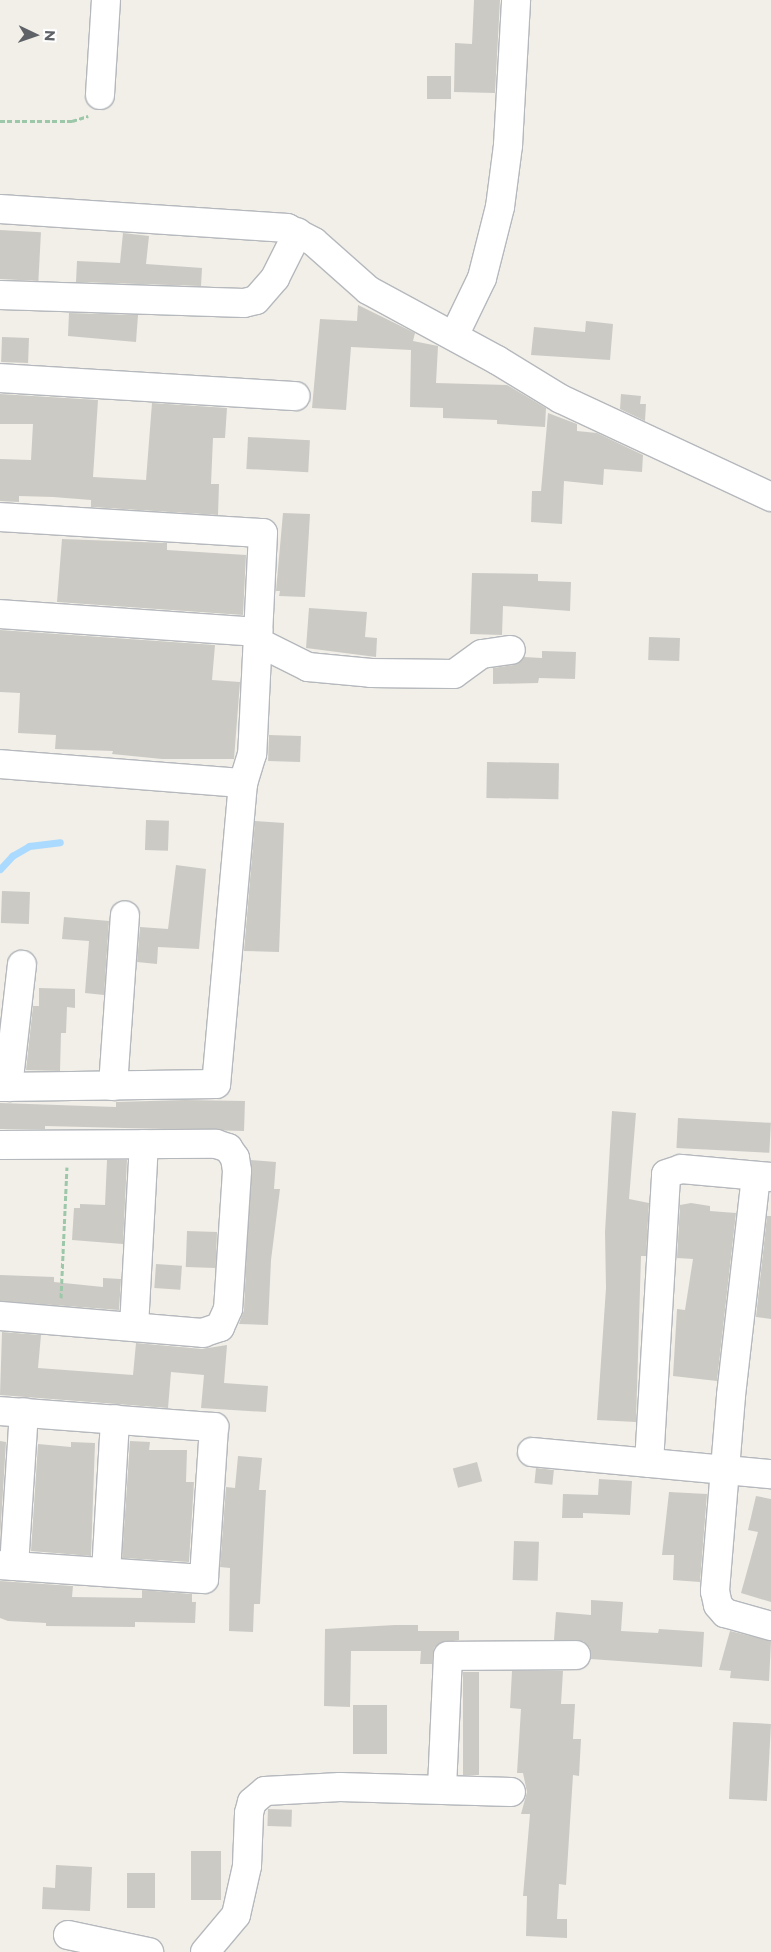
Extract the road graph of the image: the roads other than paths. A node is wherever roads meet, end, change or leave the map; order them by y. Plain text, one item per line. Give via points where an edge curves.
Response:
1 (106, 0) edge
2 (516, 0) edge
3 (100, 95) road end
4 (0, 209) edge
5 (298, 232) junction
6 (0, 295) edge
7 (454, 336) junction
8 (0, 378) edge
9 (295, 396) dead end
10 (771, 497) edge
11 (0, 517) edge
12 (0, 614) edge
13 (258, 637) junction
14 (511, 650) dead end
15 (0, 764) edge
16 (243, 783) junction
17 (125, 915) dead end
18 (22, 966) dead end
19 (113, 1086) junction
20 (4, 1087) edge
21 (144, 1144) junction
22 (0, 1145) edge
23 (763, 1177) edge
24 (0, 1316) edge
25 (134, 1327) junction
26 (12, 1412) edge
27 (115, 1419) junction
28 (532, 1452) dead end
29 (649, 1463) junction
30 (724, 1469) junction
31 (771, 1474) edge
32 (7, 1565) edge
33 (106, 1572) junction
34 (771, 1626) edge
35 (576, 1656) dead end
36 (442, 1788) junction
37 (511, 1792) dead end
38 (68, 1935) dead end
39 (149, 1952) edge
40 (205, 1952) edge

1 - 3 street
2 - 7 street via 508,145 500,207 482,278
4 - 5 street via 275,225
5 - 6 street via 275,278 256,300 244,304
5 - 7 street via 314,242 368,290
7 - 10 street via 584,411
8 - 9 street
11 - 13 street via 263,533
12 - 13 street
13 - 14 street via 308,667 371,673 454,674 482,654
13 - 16 street via 252,754
15 - 16 street
16 - 19 street via 216,1084
17 - 19 street
18 - 20 street
19 - 20 street
21 - 22 street
21 - 25 street
21 - 25 street via 216,1144 231,1153 236,1170 226,1319 220,1328 203,1333
23 - 29 street via 681,1169 666,1174
23 - 30 street
24 - 25 street
26 - 27 street
26 - 32 street
27 - 33 street
27 - 33 street via 214,1427 204,1579
28 - 29 street
29 - 30 street
30 - 31 street
30 - 34 street via 715,1591 718,1605 736,1618
32 - 33 street
35 - 36 street via 448,1656
36 - 37 street
36 - 40 street via 287,1789 258,1795 249,1812 247,1866 236,1915
38 - 39 street

